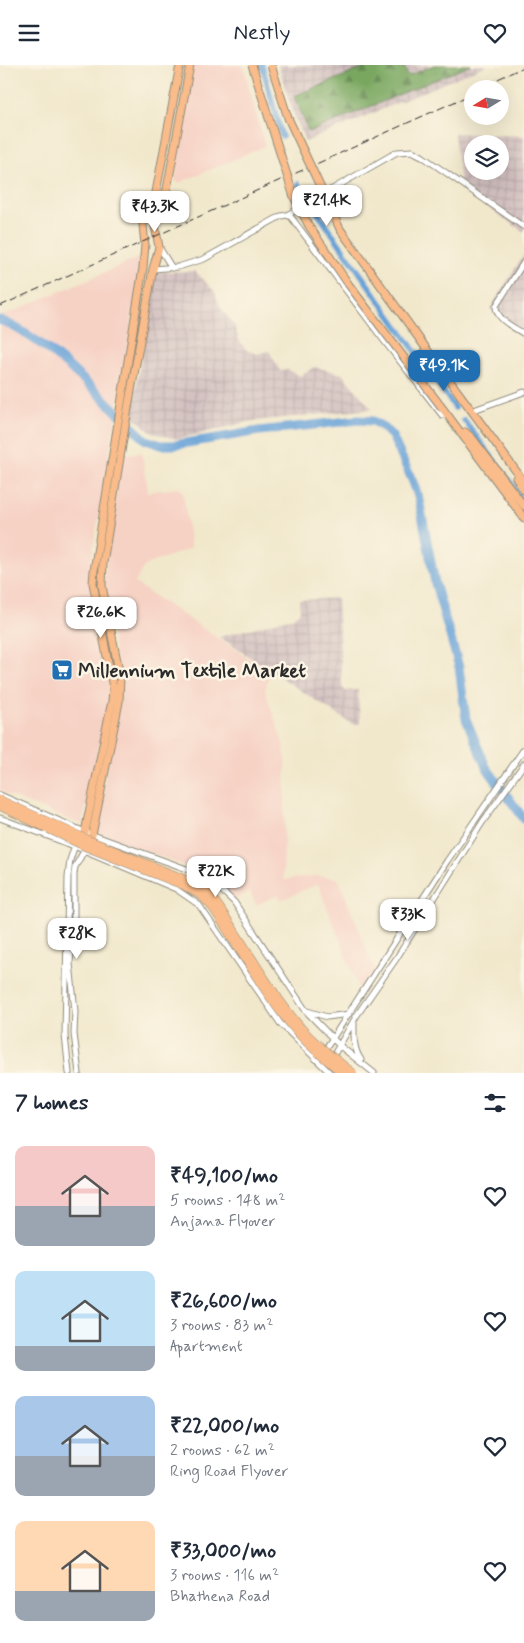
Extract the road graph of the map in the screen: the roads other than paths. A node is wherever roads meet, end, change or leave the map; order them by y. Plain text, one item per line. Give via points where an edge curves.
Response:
1 (180, 65) edge
2 (190, 65) edge
3 (252, 65) edge
4 (271, 65) edge
5 (287, 215) junction
6 (524, 227) edge
7 (159, 247) junction
8 (524, 262) edge
9 (172, 268) junction
10 (154, 269) junction
11 (524, 334) edge
12 (524, 392) edge
13 (471, 411) junction
14 (450, 417) junction
15 (457, 425) junction
16 (521, 481) edge
17 (524, 490) edge
18 (524, 506) edge
19 (524, 518) edge
20 (524, 749) edge
21 (523, 766) edge
22 (0, 795) edge
23 (0, 800) edge
24 (0, 806) edge
25 (0, 818) edge
26 (85, 832) junction
27 (92, 835) junction
28 (74, 846) junction
29 (84, 851) junction
30 (306, 1011) junction
31 (349, 1014) junction
32 (354, 1020) junction
33 (333, 1039) junction
34 (340, 1046) junction
35 (317, 1062) junction
36 (363, 1064) junction
37 (324, 1069) junction
38 (69, 1073) edge
39 (78, 1073) edge
40 (330, 1073) edge
41 (343, 1073) edge
42 (353, 1073) edge
43 (374, 1073) edge

1 - 26 main road via 153,208 144,219 145,252 94,571 113,688
2 - 7 main road via 168,189 156,219
3 - 14 main road, bridge via 301,213 349,285
4 - 13 main road, bridge via 288,119 340,229
5 - 6 street via 392,154 412,151
5 - 9 street via 204,259
5 - 14 street via 294,219 442,415
7 - 9 street
7 - 10 main road
8 - 11 street via 496,310 501,318
9 - 10 street
10 - 27 main road via 104,557 102,586 120,675 120,695
12 - 13 street
13 - 16 main road
14 - 15 main road
15 - 18 main road via 473,439
15 - 19 main road
16 - 17 main road
20 - 31 street via 447,861
21 - 32 street via 488,814
22 - 26 street
23 - 42 highway, bridge via 186,880 206,892 218,904 280,1001 302,1029
24 - 41 highway, bridge via 202,896 297,1033
25 - 28 street
26 - 27 street
26 - 28 street
27 - 29 street
27 - 30 street via 206,876 234,902
28 - 29 street
28 - 38 street via 68,867 65,1035
29 - 35 street via 176,889 199,905 280,1023
29 - 39 street via 74,874 70,963
30 - 31 street via 327,1017
30 - 33 street
31 - 33 street
32 - 34 street
32 - 36 street via 356,1052
33 - 34 street
33 - 35 street
34 - 36 street
34 - 37 street
35 - 37 street
36 - 43 street
37 - 40 street

